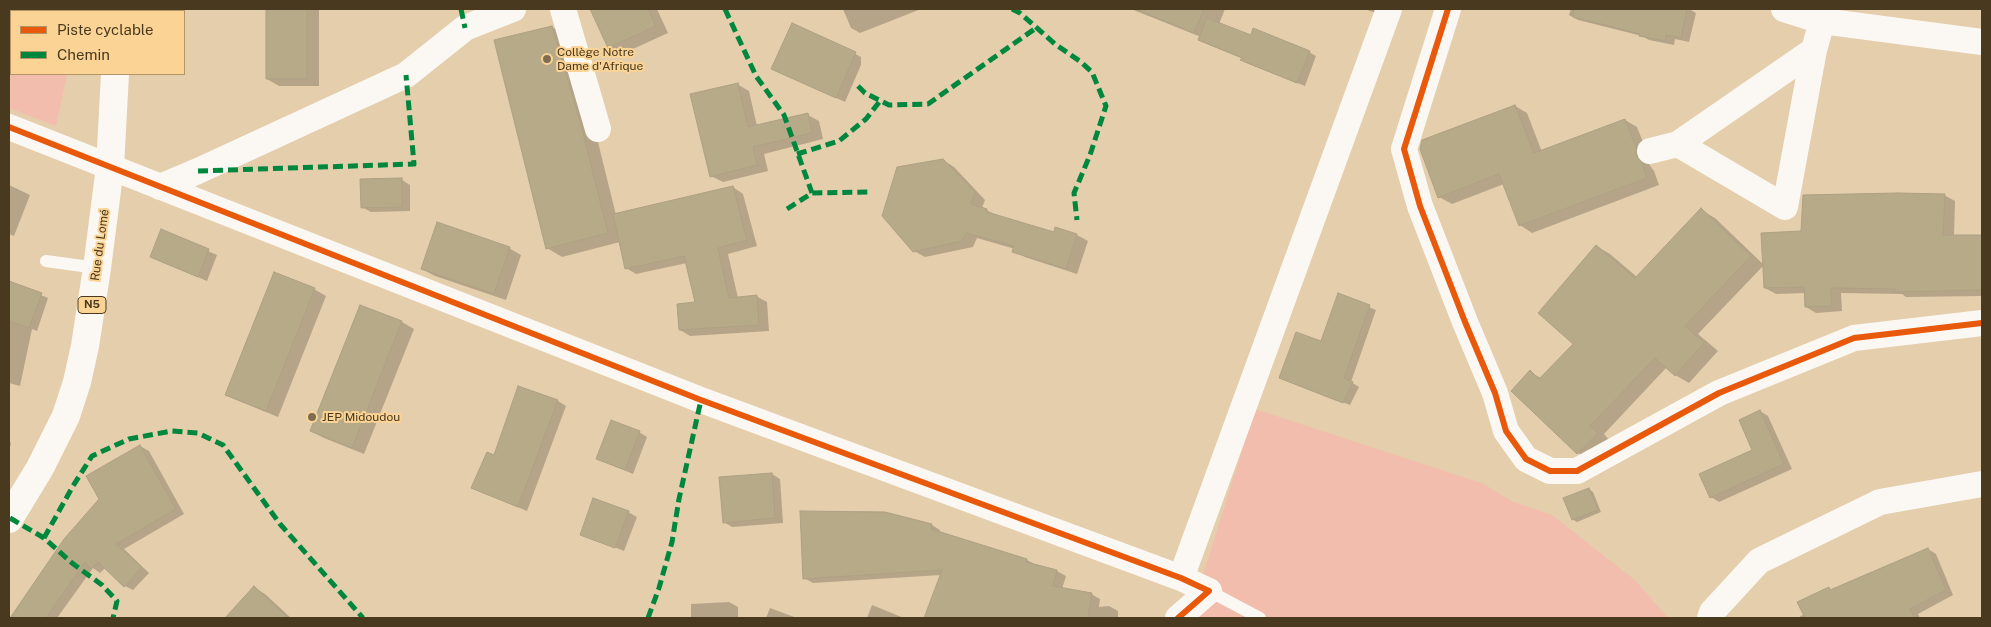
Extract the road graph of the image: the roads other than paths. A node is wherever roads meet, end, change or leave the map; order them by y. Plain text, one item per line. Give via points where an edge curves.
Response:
1 (513, 9) edge
2 (563, 9) edge
3 (1389, 9) edge
4 (1448, 9) edge
5 (1784, 9) edge
6 (1822, 21) junction
7 (1982, 42) edge
8 (1814, 50) junction
9 (115, 75) edge
10 (9, 127) edge
11 (598, 129) dead end
12 (1678, 144) junction
13 (1650, 150) dead end
14 (110, 167) junction
15 (160, 187) junction
16 (46, 262) dead end
17 (97, 268) junction
18 (1982, 323) edge
19 (1982, 484) edge
20 (9, 519) edge
21 (1182, 578) junction
22 (1209, 591) junction
23 (1178, 618) edge
24 (1260, 618) edge
25 (1710, 618) edge

1 - 15 street via 465,28 406,75
2 - 11 street
3 - 21 street
4 - 18 street via 1404,148 1420,206 1495,393 1506,431 1526,459 1550,471 1577,472 1719,393 1854,338
5 - 6 street
6 - 7 street
6 - 8 street
8 - 12 street
8 - 12 street via 1785,207
9 - 14 main road, Rue du Lomé / N5
10 - 14 street
12 - 13 street
14 - 15 street
14 - 17 main road, Rue du Lomé / N5
15 - 21 street via 702,400
16 - 17 lane
17 - 20 main road, Rue du Lomé / N5 via 85,346 66,416
19 - 25 street via 1880,502 1758,561
21 - 22 street
22 - 23 street
22 - 24 lane

